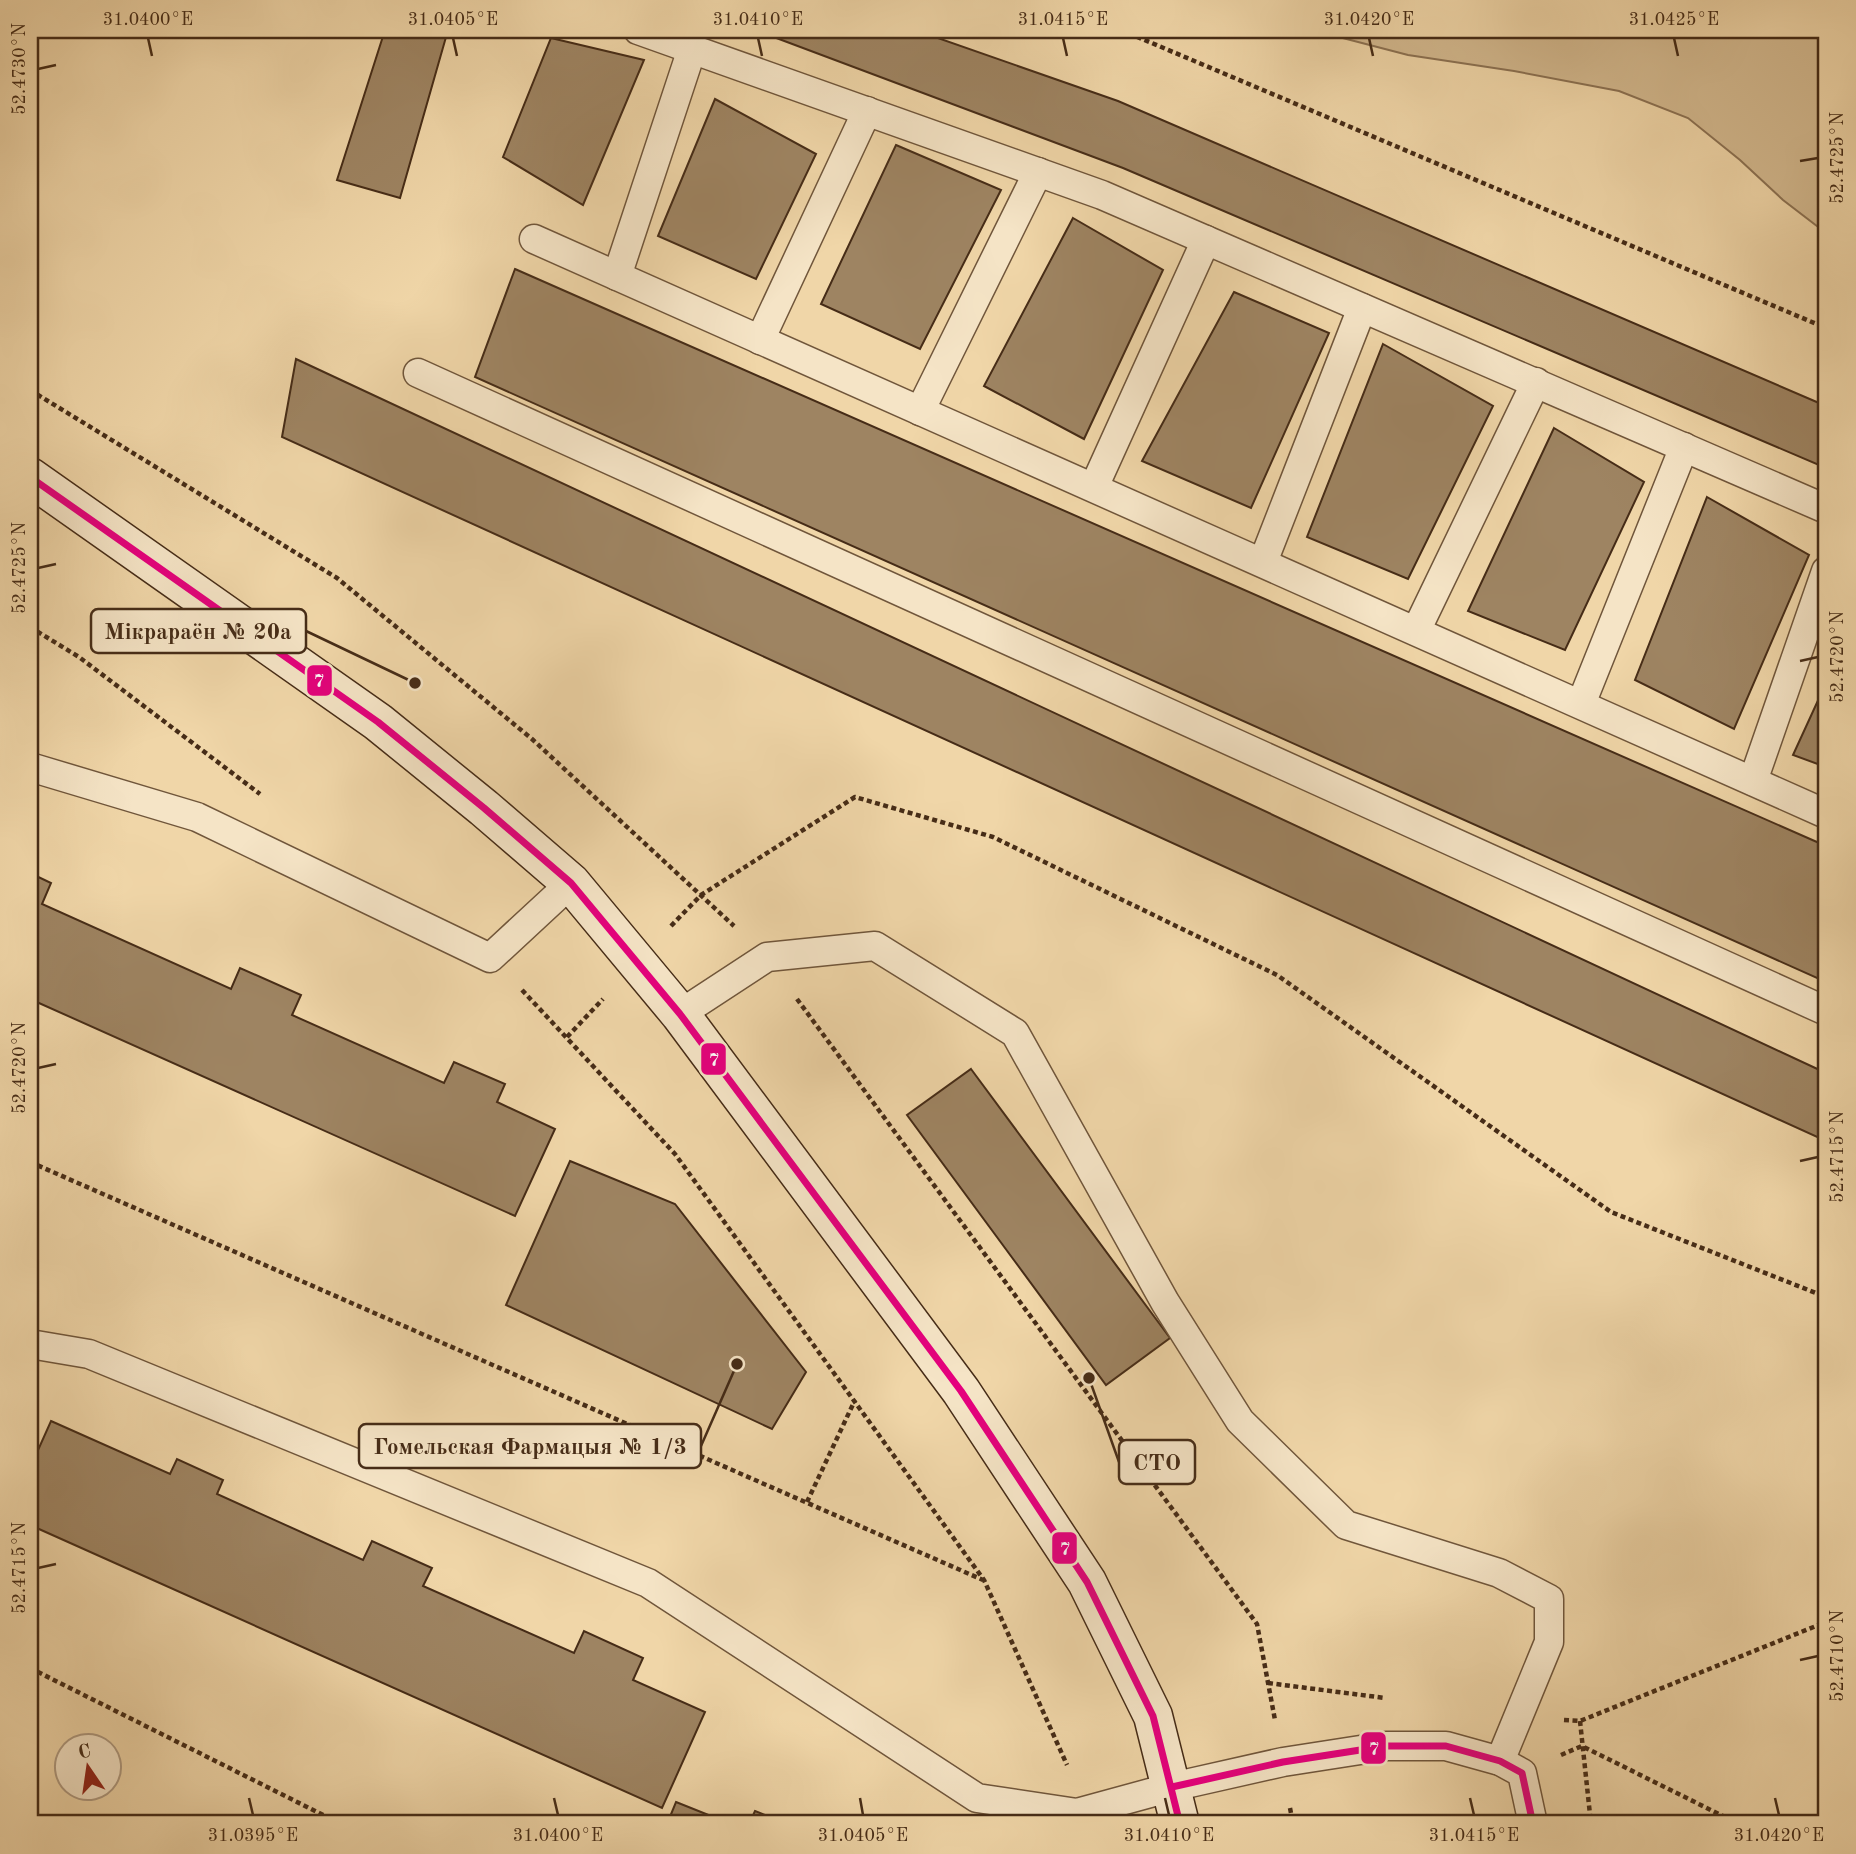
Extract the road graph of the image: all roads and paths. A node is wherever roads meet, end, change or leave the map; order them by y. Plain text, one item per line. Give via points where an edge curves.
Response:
1 (638, 30) edge
2 (1121, 30) edge
3 (692, 49) junction
4 (867, 111) junction
5 (1038, 172) junction
6 (534, 239) dead end
7 (1206, 240) junction
8 (617, 276) junction
9 (1362, 308) junction
10 (1826, 328) edge
11 (760, 340) junction
12 (418, 373) dead end
13 (1536, 382) junction
14 (920, 411) junction
15 (1684, 447) junction
16 (30, 477) edge
17 (1094, 488) junction
18 (1826, 509) edge
19 (1262, 562) junction
20 (1826, 571) edge
21 (30, 627) edge
22 (1416, 631) junction
23 (1581, 704) junction
24 (30, 766) edge
25 (1753, 781) junction
26 (266, 799) dead end
27 (1826, 814) edge
28 (571, 883) junction
29 (701, 895) dead end
30 (490, 958) junction
31 (1826, 1011) edge
32 (680, 1014) junction
33 (30, 1162) edge
34 (1826, 1297) edge
35 (30, 1344) edge
36 (855, 1400) junction
37 (807, 1502) junction
38 (984, 1580) junction
39 (1257, 1624) dead end
40 (30, 1668) edge
41 (1275, 1721) dead end
42 (1580, 1721) dead end
43 (1581, 1746) junction
44 (1511, 1767) junction
45 (1172, 1787) junction
46 (1077, 1813) junction
47 (341, 1824) edge
48 (1180, 1824) edge
49 (1533, 1824) edge
50 (1591, 1824) edge
51 (1739, 1824) edge

1 - 3 lane
2 - 10 path
3 - 4 lane
3 - 8 lane
4 - 5 lane
4 - 11 lane
5 - 7 lane
5 - 14 lane
6 - 8 lane
7 - 9 lane
7 - 17 lane
8 - 11 lane
9 - 13 lane
9 - 19 lane
11 - 14 lane
12 - 31 lane
13 - 15 lane
13 - 22 lane
14 - 17 lane
15 - 18 lane
15 - 23 lane
16 - 28 street via 378,722
17 - 19 lane
19 - 22 lane
20 - 25 lane
21 - 26 path via 79,657
22 - 23 lane
23 - 25 lane
24 - 30 lane via 197,817
25 - 27 lane
28 - 30 lane
28 - 32 street
29 - 34 path via 855,797 993,837 1277,975 1611,1213
30 - 36 path via 675,1154
32 - 44 lane via 766,957 875,946 1016,1033 1166,1302 1240,1421 1346,1525 1499,1573 1549,1599 1549,1643
32 - 45 street via 961,1391 1087,1582 1153,1716
33 - 37 path
35 - 46 lane via 89,1354 648,1583 977,1798
36 - 37 path
36 - 38 path
37 - 38 path
38 - 46 path via 1071,1775
39 - 41 path
40 - 47 path
42 - 43 path
43 - 44 path
43 - 50 path
43 - 51 path
44 - 45 lane via 1446,1746 1386,1746 1283,1762
44 - 49 lane
45 - 46 lane
45 - 48 street

